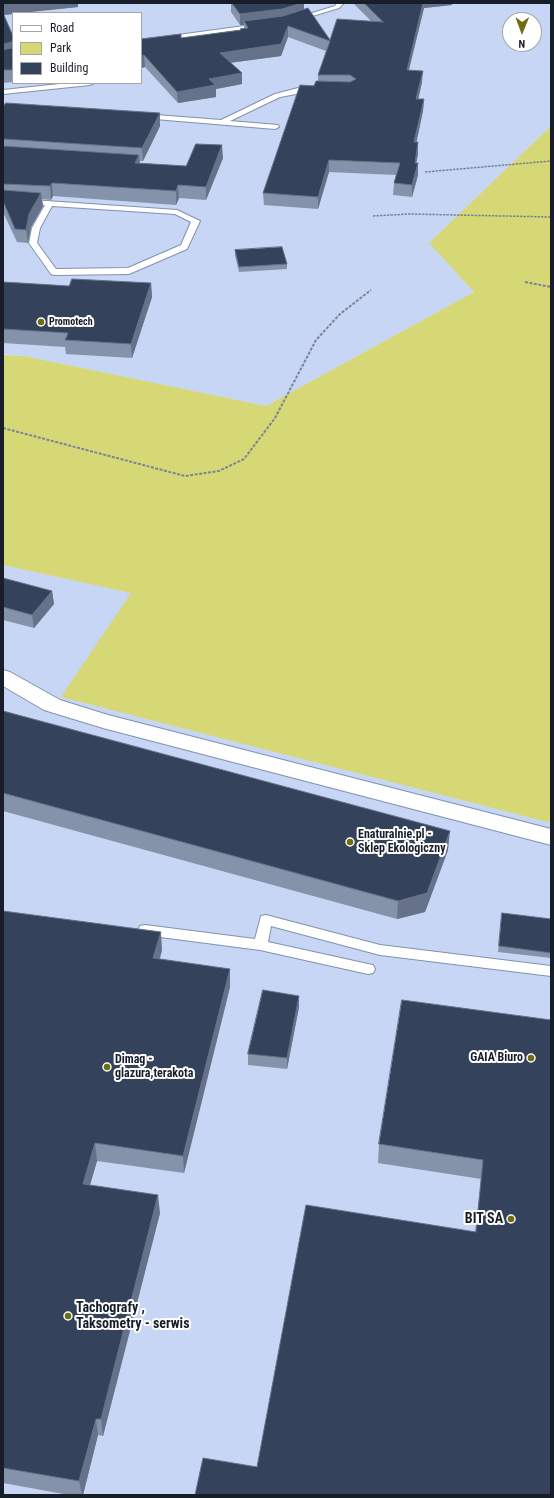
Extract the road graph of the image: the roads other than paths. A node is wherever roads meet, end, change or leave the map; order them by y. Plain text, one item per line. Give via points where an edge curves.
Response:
1 (341, 3) edge
2 (290, 21) edge
3 (268, 25) edge
4 (142, 42) edge
5 (80, 84) edge
6 (321, 88) edge
7 (3, 92) edge
8 (136, 116) edge
9 (222, 123) junction
10 (276, 127) dead end
11 (3, 200) edge
12 (50, 203) junction
13 (3, 677) edge
14 (551, 837) edge
15 (136, 929) edge
16 (260, 945) junction
17 (368, 968) dead end
18 (551, 971) edge

1 - 2 lane via 338,7
3 - 4 lane
5 - 7 lane
6 - 9 lane via 296,89 277,94
8 - 9 lane
9 - 10 lane
11 - 12 lane
12 - 12 lane via 36,228 33,243 54,272 129,271 184,247 196,221 177,212
13 - 14 street via 52,705 103,721
15 - 16 lane
16 - 17 lane
16 - 18 lane via 266,920 380,950

